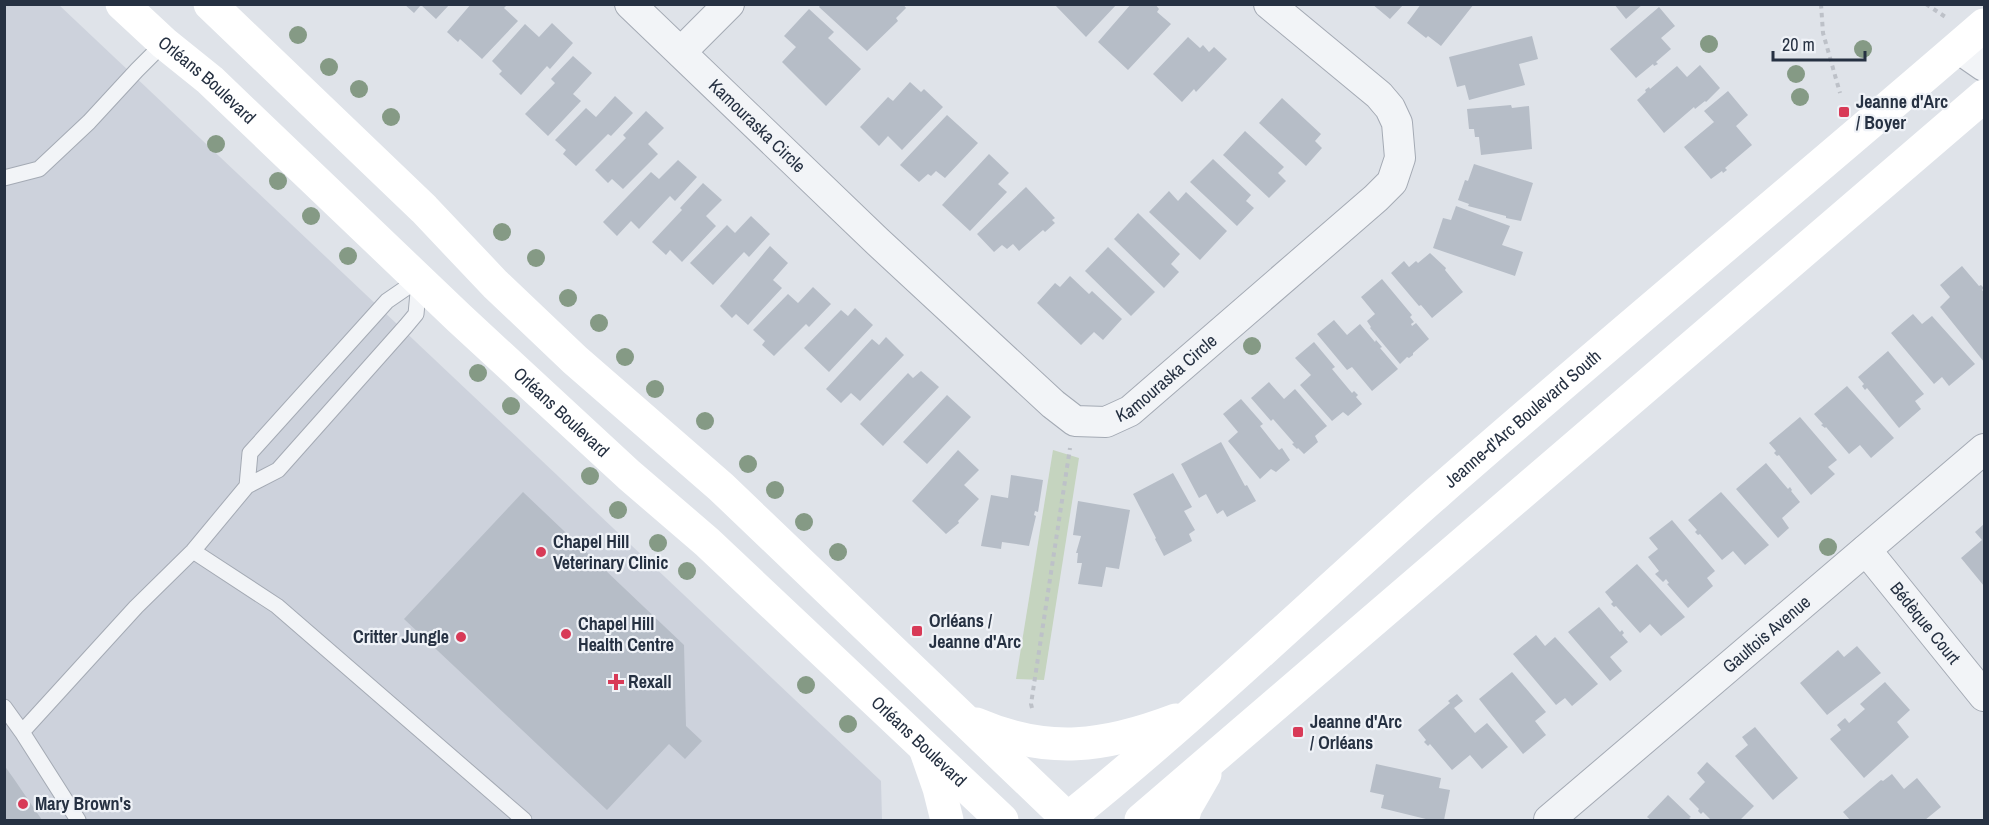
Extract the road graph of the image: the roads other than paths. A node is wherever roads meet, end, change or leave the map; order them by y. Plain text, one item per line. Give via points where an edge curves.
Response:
1 (122, 4) edge
2 (210, 4) edge
3 (630, 4) edge
4 (729, 4) edge
5 (1272, 5) edge
6 (1984, 25) edge
7 (164, 43) junction
8 (681, 52) junction
9 (1971, 57) edge
10 (1984, 96) edge
11 (4, 178) edge
12 (455, 240) junction
13 (419, 279) junction
14 (1984, 449) edge
15 (247, 486) junction
16 (193, 550) junction
17 (1866, 550) junction
18 (1984, 696) edge
19 (4, 707) edge
20 (1189, 715) junction
21 (965, 718) junction
22 (22, 732) junction
23 (924, 746) junction
24 (1224, 750) junction
25 (78, 820) edge
26 (524, 820) edge
27 (947, 820) edge
28 (1002, 820) edge
29 (1068, 820) edge
30 (1141, 820) edge
31 (1182, 820) edge
32 (1549, 820) edge

1 - 7 main road, Orléans Boulevard
2 - 12 main road
3 - 8 street, Kamouraska Circle
4 - 8 street
5 - 8 street, Kamouraska Circle via 1390,108 1397,123 1400,158 1392,182 1130,411 1106,422 1075,421 1053,404
6 - 9 main road, Jeanne-d'Arc Boulevard South
7 - 11 lane via 39,169
7 - 13 main road, Orléans Boulevard via 210,80
9 - 20 main road, Jeanne-d'Arc Boulevard South via 1698,267
10 - 24 main road
12 - 13 main road
12 - 21 main road via 567,353 721,487
13 - 15 lane via 387,301 250,453
13 - 15 lane via 417,314 278,470
13 - 23 main road, Orléans Boulevard
14 - 17 street, Gaultois Avenue
15 - 16 lane
16 - 22 lane
16 - 26 lane via 277,606
17 - 18 street, Bédèque Court
17 - 32 street, Gaultois Avenue
19 - 22 lane
20 - 21 main road via 1112,739 1066,746 1012,737
20 - 29 main road, Jeanne-d'Arc Boulevard South
21 - 29 main road
22 - 25 lane
23 - 27 main road
23 - 28 main road, Orléans Boulevard
24 - 30 main road
24 - 31 main road via 1201,781

